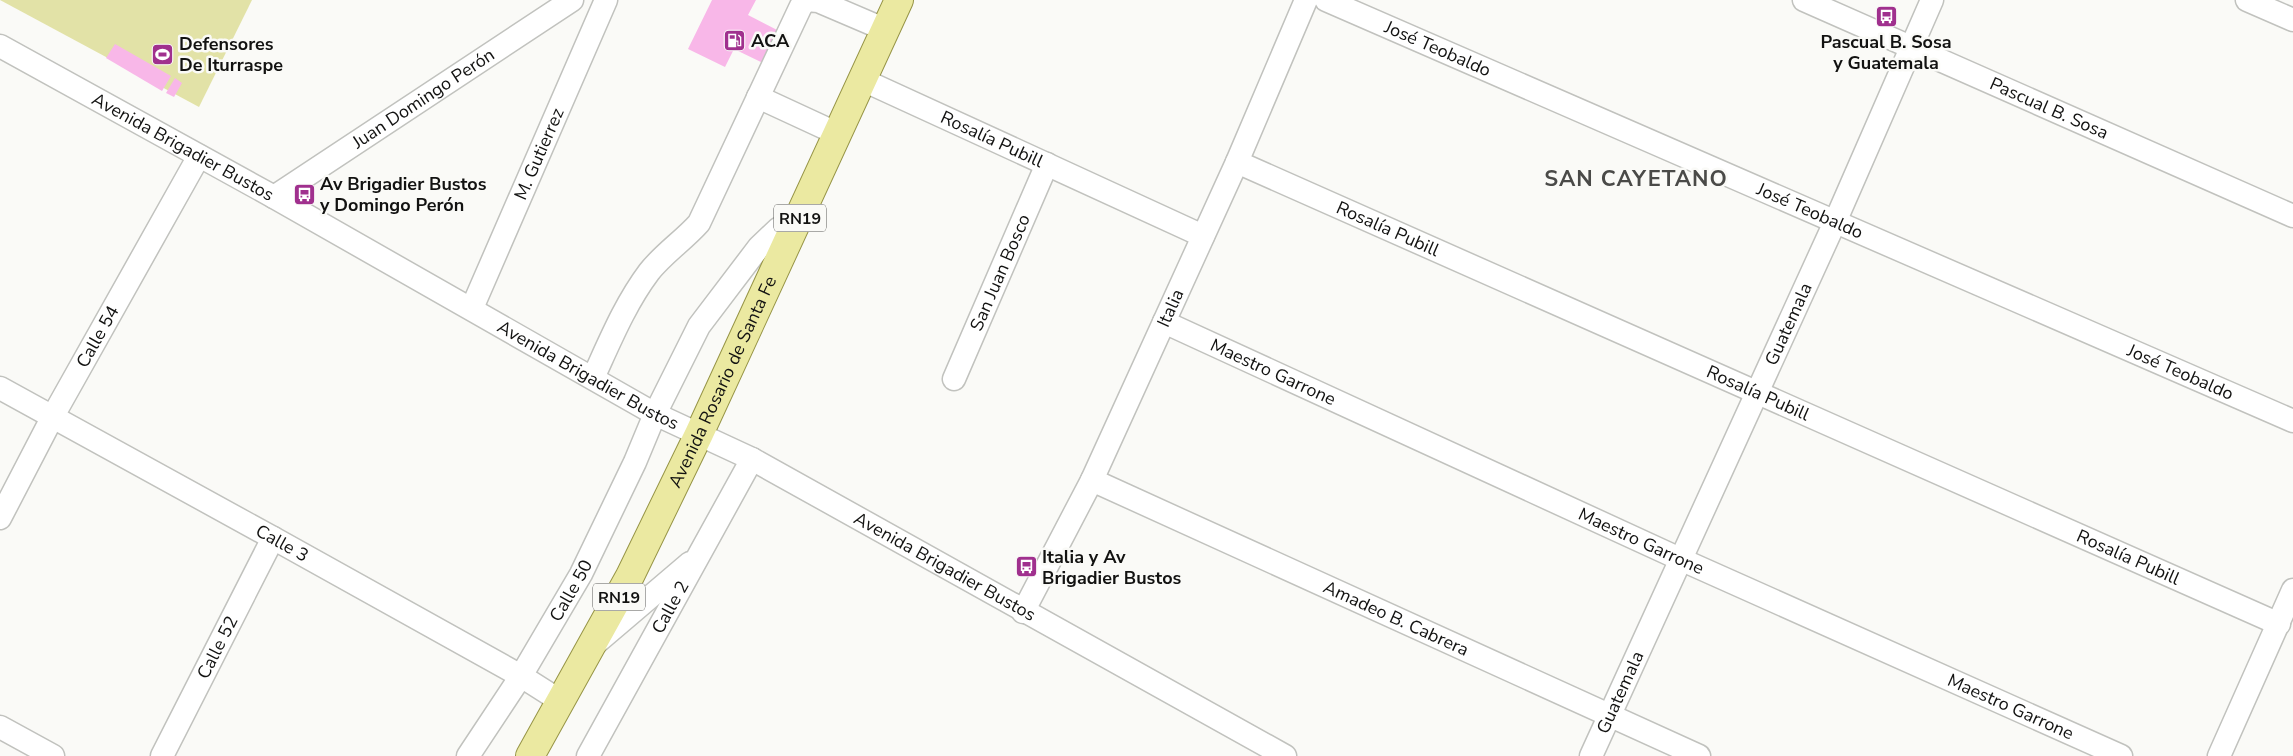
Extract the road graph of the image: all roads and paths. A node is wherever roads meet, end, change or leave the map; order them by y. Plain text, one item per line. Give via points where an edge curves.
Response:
1 (572, 0) edge
2 (606, 0) edge
3 (899, 0) edge
4 (1306, 0) edge
5 (1326, 0) edge
6 (1804, 0) edge
7 (1932, 0) edge
8 (2248, 0) edge
9 (2293, 20) edge
10 (886, 30) junction
11 (0, 46) edge
12 (1911, 47) junction
13 (863, 80) junction
14 (758, 97) junction
15 (838, 134) junction
16 (199, 156) junction
17 (1237, 162) junction
18 (1047, 164) junction
19 (274, 197) junction
20 (800, 216) junction
21 (2293, 216) edge
22 (1835, 222) junction
23 (1203, 236) junction
24 (472, 308) junction
25 (1164, 322) junction
26 (593, 378) junction
27 (954, 379) dead end
28 (0, 388) edge
29 (1758, 393) junction
30 (655, 414) junction
31 (54, 416) junction
32 (2293, 421) edge
33 (699, 434) junction
34 (752, 459) junction
35 (1092, 480) junction
36 (0, 518) edge
37 (273, 538) junction
38 (701, 553) junction
39 (1680, 560) junction
40 (2293, 590) edge
41 (1023, 612) junction
42 (2279, 624) junction
43 (592, 646) junction
44 (521, 676) junction
45 (562, 702) junction
46 (1610, 716) junction
47 (0, 727) edge
48 (53, 756) edge
49 (162, 756) edge
50 (468, 756) edge
51 (530, 756) edge
52 (588, 756) edge
53 (1285, 756) edge
54 (1591, 756) edge
55 (1699, 756) edge
56 (2121, 756) edge
57 (2219, 756) edge

1 - 19 street, Juan Domingo Perón
2 - 24 street, M. Gutierrez
3 - 10 main road, Avenida Rosario de Santa Fe / RN19
4 - 17 street, Italia
5 - 22 street, José Teobaldo
6 - 12 street, Pascual B. Sosa
7 - 12 street, Guatemala
8 - 9 street
10 - 13 main road, Avenida Rosario de Santa Fe / RN19
10 - 14 street via 818,1 807,0 801,6
11 - 16 street, Avenida Brigadier Bustos
12 - 21 street, Pascual B. Sosa
12 - 22 street, Guatemala
13 - 15 main road, Avenida Rosario de Santa Fe / RN19
13 - 18 street, Rosalía Pubill
14 - 15 street
14 - 26 street via 699,223 686,239 650,270 626,307
15 - 20 main road, Avenida Rosario de Santa Fe / RN19
16 - 19 street, Avenida Brigadier Bustos
16 - 31 street, Calle 54
17 - 23 street, Italia
17 - 29 street, Rosalía Pubill
18 - 23 street, Rosalía Pubill
18 - 27 street, San Juan Bosco
19 - 24 street, Avenida Brigadier Bustos
20 - 30 street, Calle 50 via 778,229 759,247 699,326
20 - 33 main road, Avenida Rosario de Santa Fe / RN19
22 - 29 street, Guatemala
22 - 32 street, José Teobaldo
23 - 25 street, Italia
24 - 26 street, Avenida Brigadier Bustos
25 - 35 street, Italia
25 - 39 street, Maestro Garrone
26 - 30 street, Avenida Brigadier Bustos
28 - 31 street, Calle 3
29 - 39 street, Guatemala
29 - 42 street, Rosalía Pubill
30 - 33 street, Avenida Brigadier Bustos
30 - 44 street, Calle 50 via 581,574
31 - 36 street, Calle 54
31 - 37 street, Calle 3
33 - 34 street, Avenida Brigadier Bustos
33 - 43 main road, Avenida Rosario de Santa Fe / RN19
34 - 38 street, Calle 2
34 - 41 street, Avenida Brigadier Bustos
35 - 41 street, Italia
35 - 46 street, Amadeo B. Cabrera
37 - 44 street, Calle 3
37 - 49 street, Calle 52
38 - 43 street
38 - 52 street, Calle 2
39 - 46 street, Guatemala
39 - 56 street, Maestro Garrone
40 - 42 street
41 - 53 street, Avenida Brigadier Bustos
42 - 57 street
43 - 45 main road, Avenida Rosario de Santa Fe / RN19
44 - 45 street, Calle 3
44 - 50 street, Calle 50
45 - 51 main road, Avenida Rosario de Santa Fe / RN19
46 - 54 street, Guatemala
46 - 55 street, Amadeo B. Cabrera
47 - 48 street

